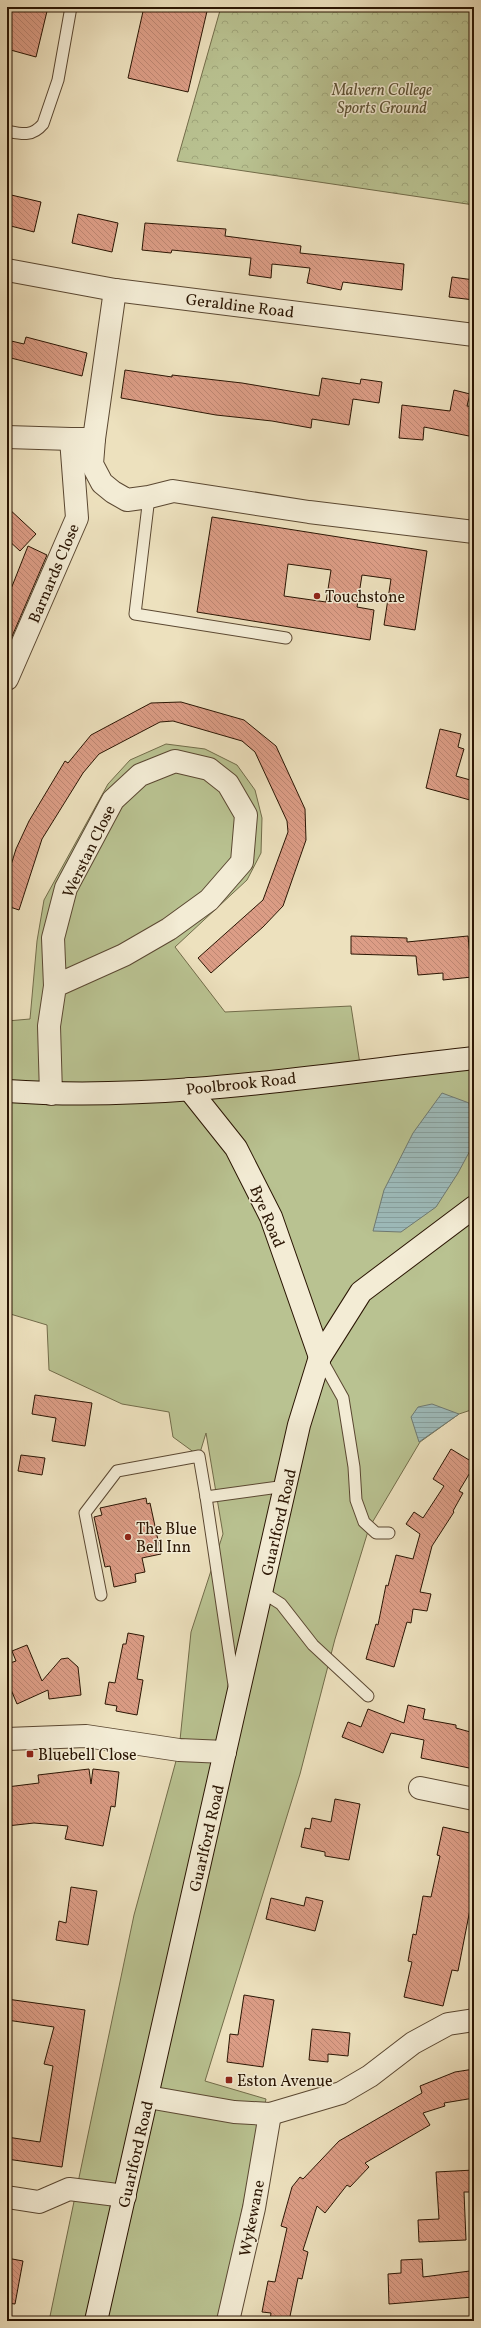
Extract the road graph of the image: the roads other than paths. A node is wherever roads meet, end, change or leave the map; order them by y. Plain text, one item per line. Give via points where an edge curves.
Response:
1 (71, 7) edge
2 (7, 131) edge
3 (7, 270) edge
4 (115, 290) junction
5 (474, 335) edge
6 (7, 437) edge
7 (94, 439) junction
8 (71, 440) junction
9 (149, 497) junction
10 (474, 532) edge
11 (286, 638) dead end
12 (7, 679) edge
13 (55, 986) junction
14 (474, 1058) edge
15 (189, 1089) junction
16 (7, 1091) edge
17 (51, 1094) junction
18 (474, 1208) edge
19 (320, 1357) junction
20 (286, 1486) junction
21 (206, 1497) junction
22 (389, 1533) dead end
23 (262, 1592) junction
24 (101, 1595) dead end
25 (368, 1696) dead end
26 (236, 1702) junction
27 (7, 1739) edge
28 (225, 1752) junction
29 (420, 1788) dead end
30 (474, 1799) edge
31 (474, 2020) edge
32 (148, 2097) junction
33 (270, 2114) junction
34 (125, 2196) junction
35 (7, 2197) edge
36 (96, 2321) edge
37 (228, 2321) edge

1 - 2 lane via 58,80 43,124 27,135
3 - 4 street, Geraldine Road
4 - 5 street, Geraldine Road
4 - 7 street
6 - 8 street
7 - 8 street
7 - 9 street via 92,464 102,483 127,500
8 - 12 street, Barnards Close via 77,518
9 - 10 street via 173,491 309,512
9 - 11 lane via 135,614
13 - 13 street, Werstan Close via 53,938 66,888 113,800 140,775 175,761 209,769 228,784 246,815 242,862 208,900 169,929 124,955
13 - 17 street, Werstan Close via 49,1026
14 - 15 street, Poolbrook Road
15 - 17 street, Poolbrook Road
15 - 19 street, Bye Road via 236,1148 272,1217
16 - 17 street, Poolbrook Road
18 - 19 street, Guarlford Road via 361,1292
19 - 20 street, Guarlford Road via 299,1425
19 - 22 lane via 343,1398 354,1468 356,1500 364,1522 376,1533
20 - 21 lane
20 - 23 street, Guarlford Road
21 - 24 lane via 199,1456 117,1471 85,1513
21 - 26 lane
23 - 25 lane via 281,1604 313,1645
23 - 26 street, Guarlford Road
26 - 28 street, Guarlford Road
27 - 28 street via 86,1736 179,1750
28 - 32 street, Guarlford Road
29 - 30 street
31 - 33 street via 448,2024 413,2043 370,2076 341,2093
32 - 33 street via 234,2112
32 - 34 street, Guarlford Road
33 - 37 street, Wykewane via 254,2208
34 - 35 street via 69,2189 39,2202
34 - 36 street, Guarlford Road

